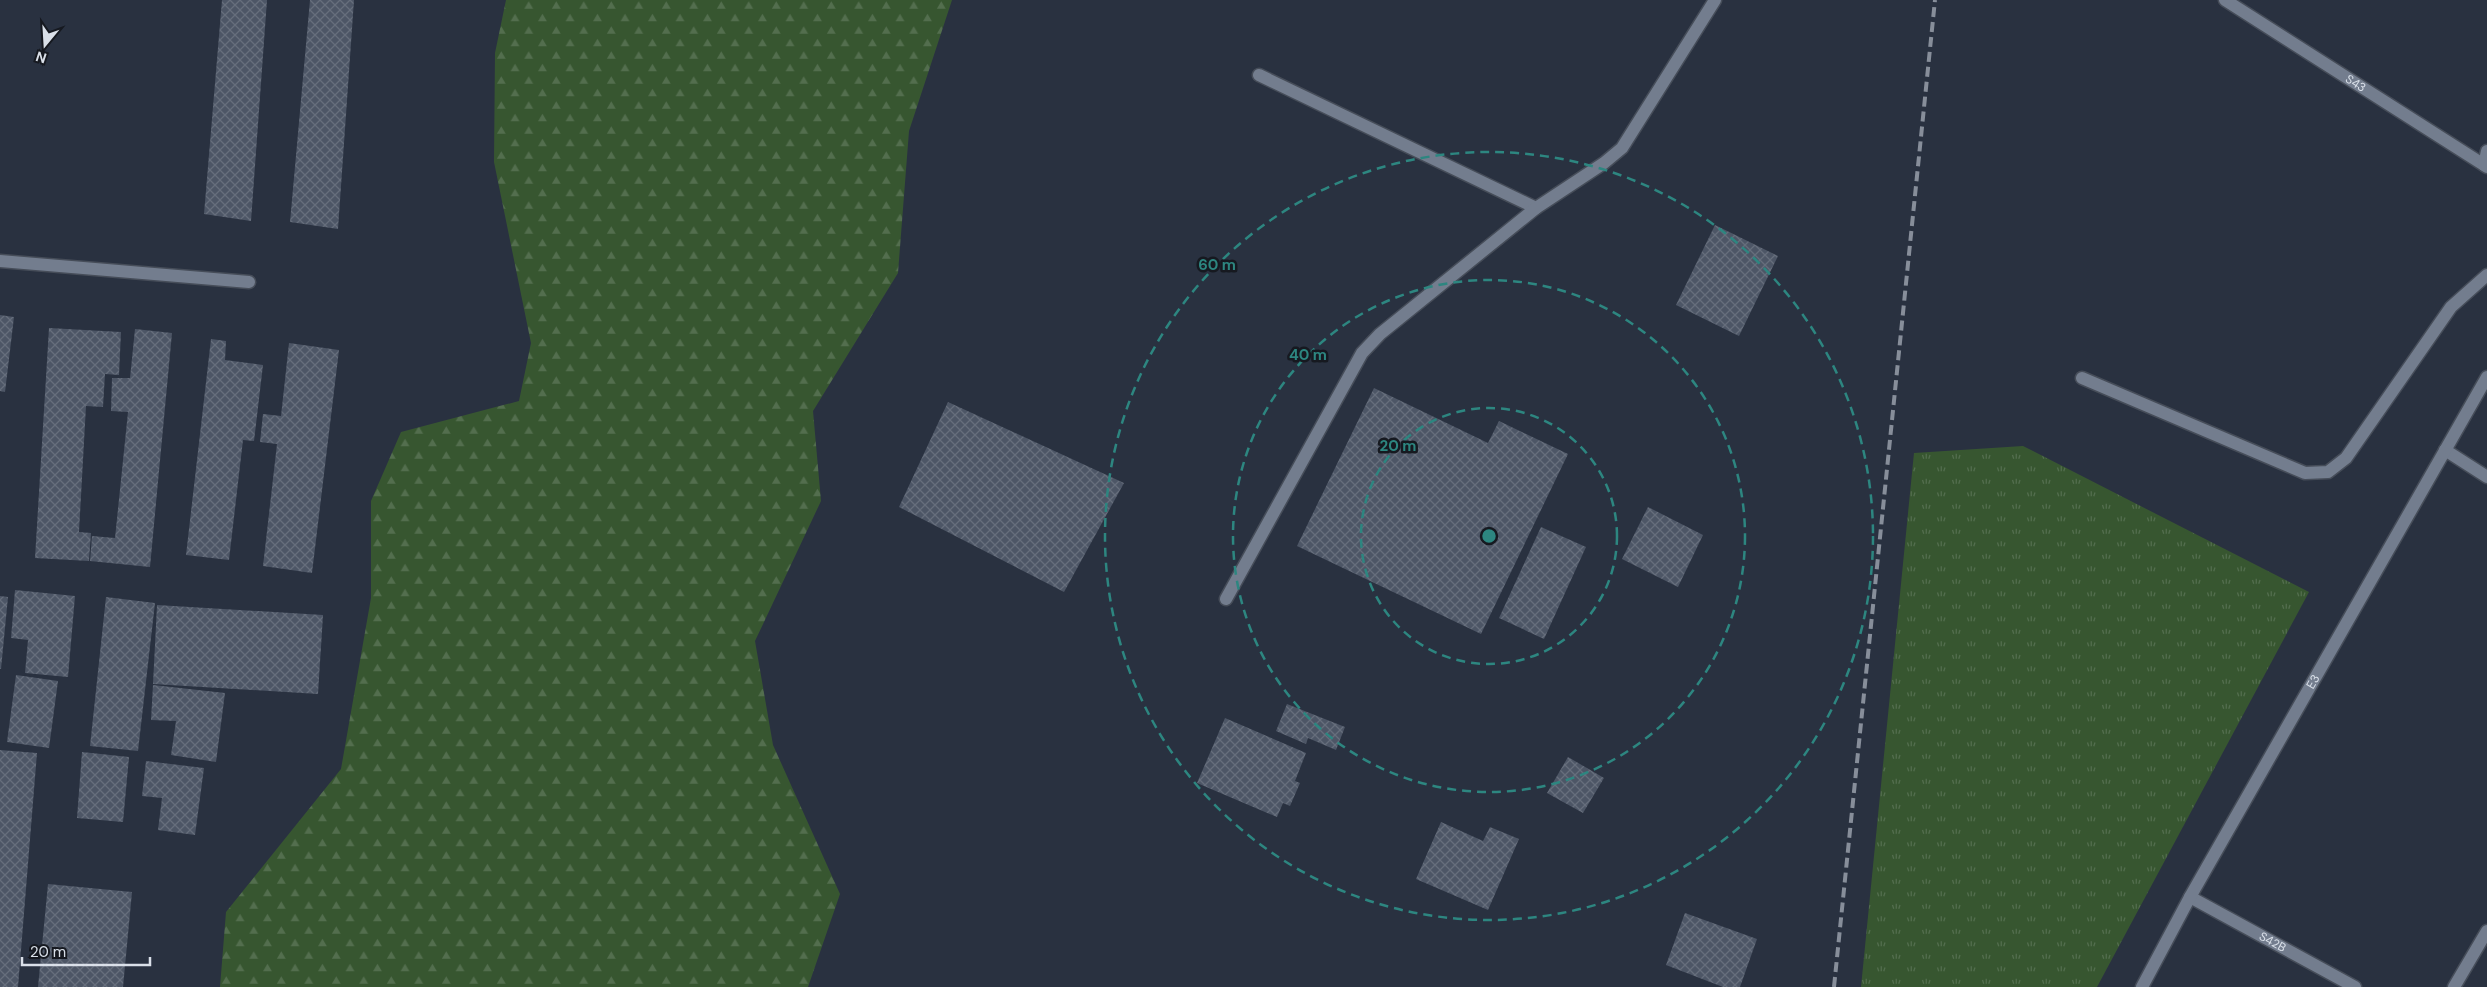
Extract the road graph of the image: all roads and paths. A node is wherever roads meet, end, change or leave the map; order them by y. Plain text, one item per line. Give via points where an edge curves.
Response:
1 (1715, 0) edge
2 (2225, 0) edge
3 (1259, 75) dead end
4 (2487, 151) edge
5 (2486, 166) edge
6 (1536, 208) junction
7 (0, 261) edge
8 (2487, 275) edge
9 (249, 282) dead end
10 (2487, 377) edge
11 (2082, 378) dead end
12 (2445, 450) junction
13 (2487, 476) edge
14 (1226, 599) dead end
15 (2190, 897) junction
16 (2487, 931) edge
17 (2142, 987) edge
18 (2354, 987) edge
19 (2454, 987) edge

1 - 6 street via 1622,148
2 - 5 street, S43
3 - 6 street
4 - 5 street
6 - 14 street via 1380,334 1362,353
7 - 9 street
8 - 11 street via 2451,307 2346,458 2328,472 2305,474
10 - 12 street, E3
12 - 13 street
12 - 15 street, E3
15 - 17 street, E3
15 - 18 street, S42B
16 - 19 street

